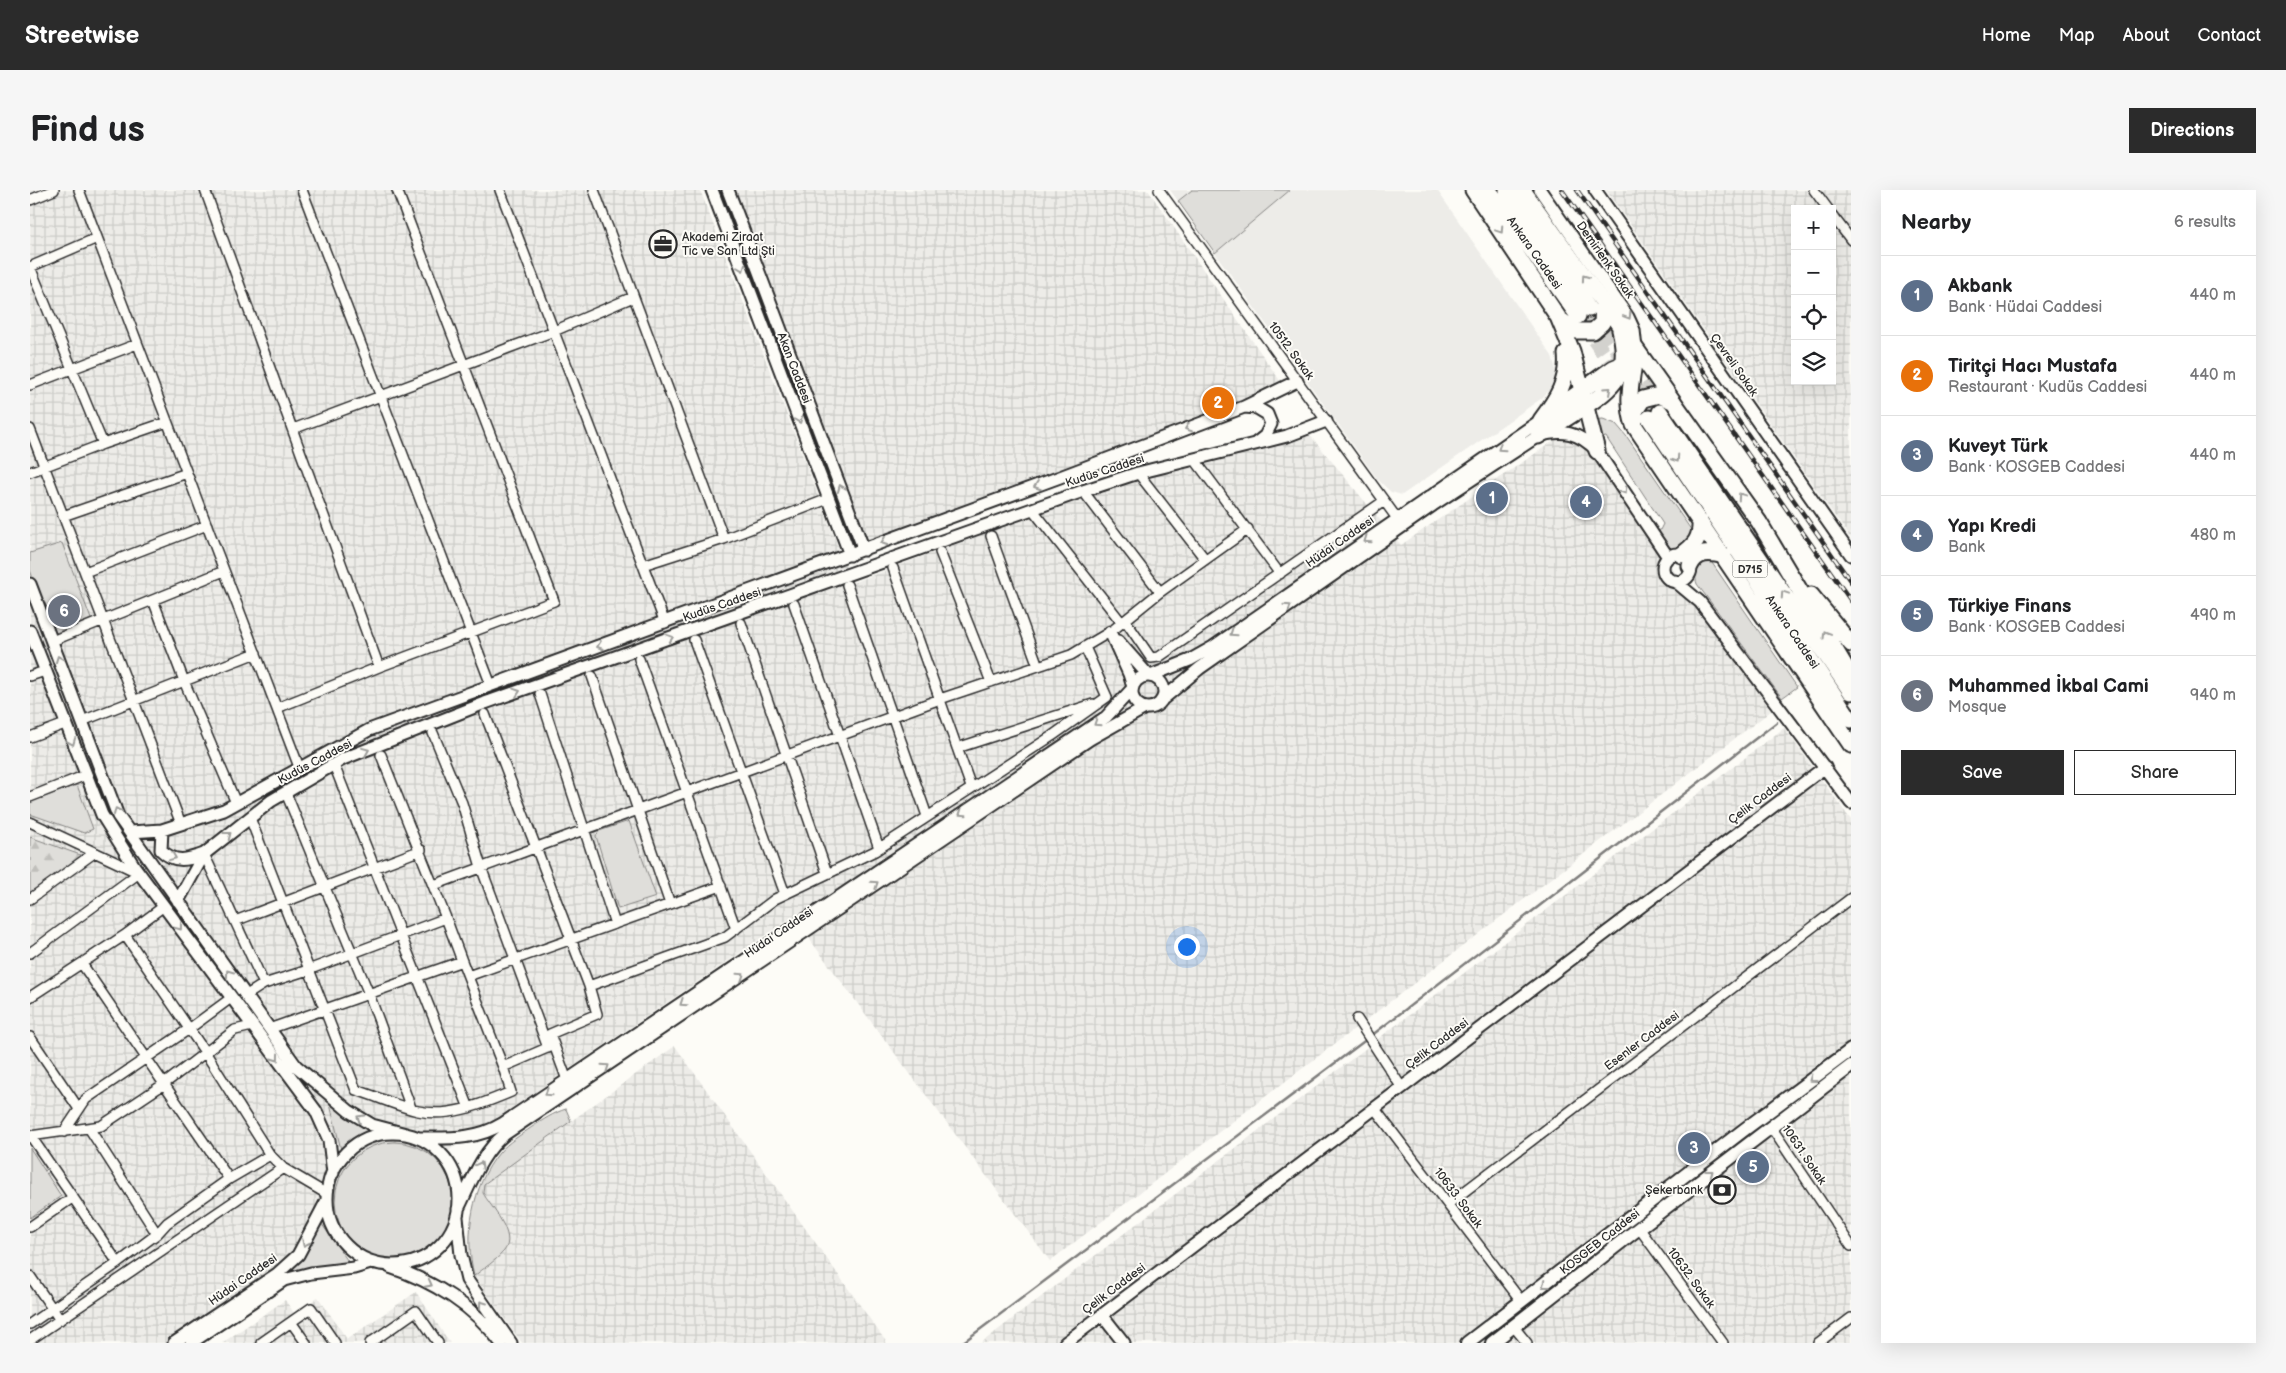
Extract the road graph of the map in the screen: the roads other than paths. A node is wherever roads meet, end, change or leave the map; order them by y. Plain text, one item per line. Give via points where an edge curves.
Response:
1 (54, 190) edge
2 (79, 190) edge
3 (205, 190) edge
4 (302, 190) edge
5 (397, 190) edge
6 (500, 190) edge
7 (594, 190) edge
8 (712, 190) edge
9 (728, 190) edge
10 (1159, 190) edge
11 (1473, 190) edge
12 (1489, 190) edge
13 (1507, 190) edge
14 (1523, 190) edge
15 (1540, 190) edge
16 (1596, 190) edge
17 (1814, 190) edge
18 (30, 200) edge
19 (1825, 205) edge
20 (1836, 220) edge
21 (97, 238) junction
22 (1851, 240) edge
23 (30, 267) edge
24 (1541, 290) junction
25 (633, 297) junction
26 (1590, 310) junction
27 (1558, 317) junction
28 (554, 331) junction
29 (138, 344) junction
30 (1631, 359) junction
31 (464, 365) junction
32 (74, 368) junction
33 (1297, 381) junction
34 (30, 385) edge
35 (380, 396) junction
36 (1583, 399) junction
37 (1674, 402) junction
38 (1244, 406) junction
39 (1541, 420) junction
40 (1326, 421) junction
41 (167, 422) junction
42 (30, 428) edge
43 (293, 429) junction
44 (1639, 432) junction
45 (1538, 436) junction
46 (103, 444) junction
47 (1255, 444) junction
48 (1597, 450) junction
49 (1195, 460) junction
50 (44, 467) junction
51 (30, 472) edge
52 (187, 473) junction
53 (1138, 473) junction
54 (1083, 491) junction
55 (828, 499) junction
56 (1384, 500) junction
57 (1033, 510) junction
58 (63, 516) junction
59 (1700, 521) junction
60 (1400, 523) junction
61 (207, 525) junction
62 (1248, 529) junction
63 (991, 536) dead end
64 (724, 539) junction
65 (864, 550) junction
66 (940, 552) dead end
67 (850, 555) junction
68 (1851, 555) edge
69 (1724, 556) junction
70 (1205, 559) junction
71 (1781, 559) junction
72 (1682, 563) junction
73 (643, 565) junction
74 (893, 568) dead end
75 (224, 571) junction
76 (85, 572) junction
77 (1280, 574) junction
78 (1674, 581) junction
79 (30, 584) edge
80 (847, 585) dead end
81 (1160, 592) junction
82 (153, 600) junction
83 (1700, 602) junction
84 (794, 604) dead end
85 (103, 620) junction
86 (1123, 622) junction
87 (666, 623) junction
88 (741, 623) dead end
89 (30, 631) edge
90 (1110, 632) junction
91 (470, 633) junction
92 (694, 640) dead end
93 (1781, 640) junction
94 (52, 641) junction
95 (1851, 644) edge
96 (1085, 647) junction
97 (256, 653) junction
98 (640, 659) dead end
99 (1038, 666) junction
100 (379, 667) junction
101 (45, 671) junction
102 (30, 676) edge
103 (592, 676) dead end
104 (1149, 676) junction
105 (1851, 676) edge
106 (184, 681) junction
107 (991, 682) junction
108 (491, 685) junction
109 (1132, 688) junction
110 (1851, 692) edge
111 (540, 694) dead end
112 (1164, 698) junction
113 (940, 699) junction
114 (134, 700) junction
115 (1103, 701) junction
116 (277, 708) junction
117 (1145, 708) junction
118 (485, 714) dead end
119 (892, 717) junction
120 (82, 721) junction
121 (1851, 721) edge
122 (65, 724) junction
123 (433, 733) dead end
124 (840, 736) junction
125 (30, 737) edge
126 (1851, 745) edge
127 (956, 748) junction
128 (381, 756) dead end
129 (787, 756) junction
130 (334, 765) junction
131 (299, 767) junction
132 (1825, 767) junction
133 (741, 772) junction
134 (86, 776) junction
135 (971, 787) junction
136 (687, 792) junction
137 (286, 793) junction
138 (30, 797) edge
139 (236, 802) junction
140 (1851, 803) edge
141 (639, 810) junction
142 (927, 816) junction
143 (250, 818) junction
144 (30, 822) edge
145 (181, 824) junction
146 (586, 829) junction
147 (162, 830) junction
148 (130, 832) junction
149 (537, 847) junction
150 (879, 848) junction
151 (421, 850) junction
152 (94, 853) junction
153 (204, 854) junction
154 (481, 867) junction
155 (375, 868) junction
156 (139, 873) junction
157 (827, 873) junction
158 (434, 885) junction
159 (721, 886) junction
160 (324, 887) junction
161 (785, 894) junction
162 (1851, 898) edge
163 (30, 899) edge
164 (178, 901) junction
165 (282, 903) junction
166 (670, 904) junction
167 (164, 906) junction
168 (446, 918) junction
169 (235, 921) junction
170 (615, 924) junction
171 (736, 929) junction
172 (125, 935) junction
173 (402, 936) junction
174 (572, 940) junction
175 (30, 952) edge
176 (351, 952) junction
177 (515, 959) junction
178 (462, 961) junction
179 (82, 964) junction
180 (308, 970) junction
181 (468, 976) junction
182 (418, 977) junction
183 (264, 984) junction
184 (589, 986) junction
185 (369, 994) junction
186 (245, 996) junction
187 (30, 997) edge
188 (232, 998) junction
189 (324, 1010) junction
190 (1357, 1019) dead end
191 (252, 1026) junction
192 (189, 1029) junction
193 (269, 1029) junction
194 (30, 1037) edge
195 (551, 1046) junction
196 (1851, 1050) edge
197 (205, 1052) junction
198 (146, 1059) junction
199 (1851, 1066) edge
200 (503, 1067) junction
201 (567, 1080) junction
202 (164, 1084) junction
203 (1402, 1088) junction
204 (411, 1108) junction
205 (469, 1108) junction
206 (1375, 1108) junction
207 (79, 1109) junction
208 (1771, 1127) junction
209 (89, 1128) junction
210 (64, 1132) junction
211 (406, 1134) junction
212 (30, 1136) edge
213 (419, 1138) junction
214 (270, 1155) junction
215 (284, 1168) junction
216 (333, 1173) junction
217 (229, 1179) junction
218 (328, 1197) junction
219 (72, 1198) junction
220 (1448, 1204) junction
221 (458, 1212) junction
222 (30, 1226) edge
223 (1639, 1228) junction
224 (157, 1234) junction
225 (1851, 1246) edge
226 (118, 1263) junction
227 (379, 1263) junction
228 (30, 1276) edge
229 (1522, 1302) junction
230 (52, 1309) junction
231 (1102, 1315) junction
232 (1851, 1318) edge
233 (60, 1320) junction
234 (291, 1322) junction
235 (30, 1324) edge
236 (1514, 1327) junction
237 (30, 1340) edge
238 (174, 1343) edge
239 (191, 1343) edge
240 (261, 1343) edge
241 (306, 1343) edge
242 (335, 1343) edge
243 (370, 1343) edge
244 (438, 1343) edge
245 (501, 1343) edge
246 (511, 1343) edge
247 (1065, 1343) edge
248 (1124, 1343) edge
249 (1467, 1343) edge
250 (1492, 1343) edge
251 (1527, 1343) edge
252 (1723, 1343) edge
253 (1818, 1343) edge

1 - 18 street
2 - 21 street
3 - 43 street
4 - 35 street
5 - 31 street
6 - 28 street
7 - 25 street
8 -> 55 street, Akan Caddesi
65 -> 9 street, Akan Caddesi
10 - 33 street, 10512. Sokak
11 -> 24 highway
12 - 26 highway, Ankara Caddesi
13 - 26 highway, Ankara Caddesi
26 -> 14 highway
15 -> 30 street, Demirlenk Sokak via 1628,317 1634,330
16 - 68 street, Çevreli Sokak
17 - 19 street
20 - 22 street
21 - 23 street
21 - 29 street
23 - 32 street
24 - 27 highway
24 - 39 highway via 1563,342 1567,365 1561,390
25 - 28 street
25 - 64 street
26 - 27 highway via 1602,323 1588,332 1571,329
26 - 30 highway via 1619,328
27 - 36 highway via 1570,344
28 - 31 street
28 - 73 street
29 - 32 street
29 - 41 street
30 - 36 highway
30 - 37 highway via 1652,370
30 - 44 highway via 1630,412
31 - 35 street
31 - 91 street via 554,601
32 - 34 street
32 - 46 street
33 - 38 street, Kudüs Caddesi
33 - 40 street, 10512. Sokak
35 - 43 street
35 - 91 street
36 - 39 highway
36 - 45 highway
36 - 48 highway
37 - 44 highway via 1659,395 1643,399 1635,411
71 -> 37 highway via 1759,522
38 - 47 street via 1267,414 1271,424 1265,436
38 -> 65 street, Kudüs Caddesi
39 -> 60 street, Hüdai Caddesi
40 - 47 street, Kudüs Caddesi
40 - 56 street, 10512. Sokak
41 - 46 street
41 - 52 street
42 - 50 street
43 - 100 street
44 - 59 highway
45 - 48 street via 1571,432
45 - 60 street, Hüdai Caddesi
46 - 50 street
47 - 49 street, Kudüs Caddesi
48 -> 72 street
49 - 53 street, Kudüs Caddesi
49 - 62 street
50 - 51 street
50 - 58 street
52 - 58 street
52 - 61 street
53 - 54 street, Kudüs Caddesi
53 - 70 street
54 - 57 street, Kudüs Caddesi
54 - 81 street
55 - 64 street
55 - 67 street, Akan Caddesi
56 - 60 street, 10512. Sokak
56 - 77 street
57 - 86 street
130 -> 57 street, Kudüs Caddesi via 484,703
58 - 76 street
59 - 69 highway
59 - 72 highway via 1699,538
60 -> 104 street, Hüdai Caddesi via 1208,650
112 -> 60 street, Hüdai Caddesi via 1200,668
61 - 75 street
61 - 76 street
62 - 70 street
62 - 77 street
63 - 99 street
64 - 73 street
65 - 67 street, Kudüs Caddesi
66 - 107 street
67 - 87 street, Kudüs Caddesi
69 - 72 highway via 1704,554
69 - 93 highway
70 - 81 street
71 - 95 highway
105 -> 71 highway
72 - 78 street via 1684,579
72 - 78 street via 1664,564 1667,577
72 - 83 street
73 - 87 street
74 - 113 street
75 - 82 street
75 - 97 street
76 - 85 street
77 - 86 street via 1159,657 1150,658
78 - 83 street
79 - 94 street
80 - 119 street
81 - 86 street
82 - 85 street
82 - 106 street
83 - 132 street
84 - 124 street
85 - 94 street
85 - 114 street
86 - 90 street
87 -> 108 street, Kudüs Caddesi
88 - 129 street
89 - 101 street
90 - 96 street
90 - 104 street
90 - 109 street via 1130,674
91 - 100 street
91 - 108 street
92 - 133 street
93 - 121 highway
93 - 126 highway
120 -> 94 street
96 - 99 street via 1072,655
96 - 115 street via 1107,697
97 - 106 street
97 - 116 street
98 - 136 street
99 - 107 street
100 - 116 street
101 - 102 street
101 - 122 street
103 - 141 street
104 - 109 street via 1140,678
104 - 112 street via 1162,682
106 - 114 street
106 - 139 street
107 - 113 street
108 - 131 street, Kudüs Caddesi via 369,730
109 - 117 street via 1134,700
109 -> 201 street, Hüdai Caddesi via 1106,717
110 -> 121 highway, Ankara Caddesi / D715 via 1655,415
111 - 146 street
112 - 117 street via 1157,706
113 - 119 street
113 - 127 street
114 - 120 street
114 - 145 street
115 - 127 street
115 - 135 street
116 - 131 street
221 -> 117 street, Hüdai Caddesi via 481,1162 505,1134 1090,739
118 - 149 street
119 - 124 street
119 - 142 street
148 -> 120 street via 118,816
122 - 125 street
122 -> 134 street
123 - 154 street via 462,803
124 - 129 street
124 - 150 street
127 - 135 street
128 - 151 street
129 - 133 street
129 - 157 street
130 - 137 street, Kudüs Caddesi
130 - 155 street
131 - 139 street, Kudüs Caddesi
132 - 140 street
132 - 203 street, Çelik Caddesi
133 - 136 street
133 - 161 street
134 - 138 street
134 - 156 street via 102,815
135 - 142 street
136 - 141 street
136 - 159 street
137 - 143 street, Kudüs Caddesi
137 - 160 street
139 - 145 street, Kudüs Caddesi via 224,810
141 - 146 street
141 - 166 street
142 - 150 street
153 -> 143 street, Kudüs Caddesi
143 - 165 street
144 - 152 street
145 - 147 street, Kudüs Caddesi
146 - 149 street
146 - 170 street
147 - 148 street, Kudüs Caddesi
147 -> 153 street via 162,850 167,856 187,861
148 - 164 street
149 - 154 street
149 - 174 street
150 - 157 street
151 - 155 street
151 - 158 street
152 - 156 street
152 - 163 street
153 - 164 street, Kudüs Caddesi
153 - 169 street
154 - 158 street
154 - 177 street
155 - 160 street
155 - 173 street
156 - 167 street
156 - 175 street
157 - 161 street
158 - 168 street
159 - 166 street
159 - 171 street
160 - 165 street
160 - 176 street
161 - 171 street
162 - 220 street, Esenler Caddesi
186 -> 164 street
165 - 169 street
165 - 180 street
166 - 170 street
167 - 172 street
167 -> 188 street
168 - 173 street
168 - 178 street
169 - 183 street
170 - 174 street
171 - 184 street via 724,937
172 - 179 street
172 - 192 street
173 - 176 street
173 - 182 street
174 - 177 street
174 - 184 street
176 - 180 street
176 - 185 street
177 - 181 street
177 - 195 street
178 - 181 street
178 - 182 street
179 - 187 street
179 - 198 street
180 - 183 street
180 - 189 street
181 - 200 street
182 - 185 street
182 - 205 street
183 - 186 street
184 - 195 street via 597,1014 550,1034
185 - 189 street
185 - 204 street
186 - 193 street
188 - 191 street
188 - 192 street
189 - 193 street
189 - 204 street via 356,1090
190 - 203 street
191 - 197 street via 235,1030
191 -> 216 street via 316,1111 328,1140
192 - 197 street
192 - 198 street
211 -> 193 street via 372,1125 349,1111 296,1066
194 - 207 street
195 - 200 street
195 - 201 street
196 -> 229 main road, KOSGEB Caddesi
197 - 202 street
197 - 214 street
198 - 202 street
198 - 207 street via 86,1099
199 - 208 main road, KOSGEB Caddesi
200 - 205 street via 511,1092
201 -> 213 street, Hüdai Caddesi via 487,1132 468,1137
202 - 209 street via 101,1126
202 - 217 street
203 - 206 street, Çelik Caddesi
204 - 205 street via 450,1112
206 - 220 street, 10633. Sokak
206 - 231 street, Çelik Caddesi
207 - 210 street
223 -> 208 main road, KOSGEB Caddesi
208 - 225 street, 10631. Sokak
209 - 210 street
209 - 224 street
210 - 212 street
211 - 213 street
211 - 216 street via 384,1134 362,1141 345,1154
212 - 219 street
213 - 221 street via 434,1147 451,1167 459,1192
214 - 215 street
214 - 217 street
215 - 218 street
215 - 233 street
216 - 218 street
217 - 224 street via 167,1223
218 - 227 street via 332,1223 342,1240 356,1254
218 -> 238 street, Hüdai Caddesi via 298,1255 278,1274
219 - 222 street
219 - 226 street
220 - 229 street, 10633. Sokak
221 - 227 street via 448,1235 434,1251 410,1262
246 -> 221 street via 467,1280
223 - 236 main road, KOSGEB Caddesi
223 - 252 street, 10632. Sokak
224 - 226 street
226 - 230 street
227 - 239 street, Hüdai Caddesi via 284,1280
227 -> 245 street via 414,1276 458,1300 486,1323
228 - 230 street
229 - 249 main road, KOSGEB Caddesi
230 - 233 street
230 - 235 street
231 - 247 street, Çelik Caddesi
231 - 248 street
232 - 253 street
233 - 237 street
234 - 240 street
234 - 241 street
234 - 242 street via 311,1308
236 - 250 main road, KOSGEB Caddesi
236 - 251 street
243 - 244 street via 416,1311

